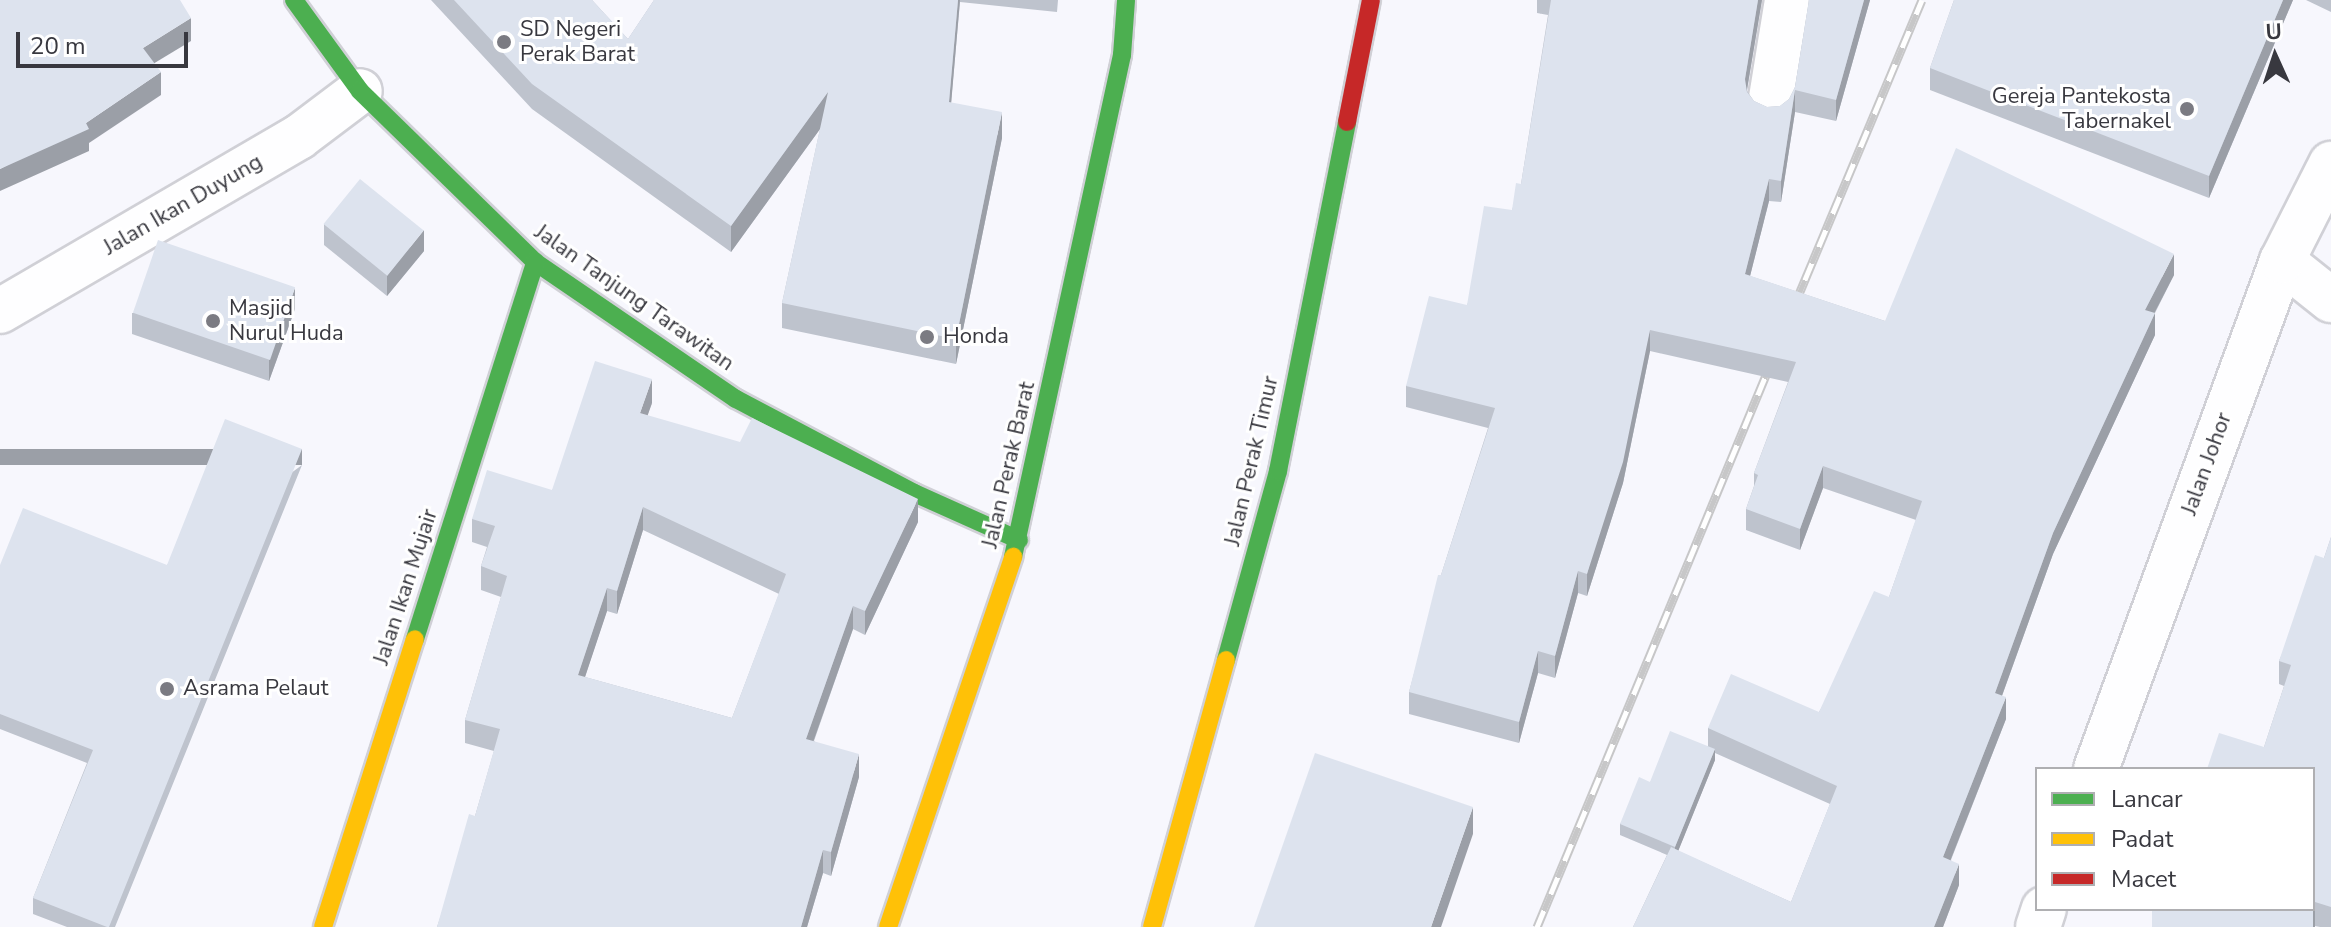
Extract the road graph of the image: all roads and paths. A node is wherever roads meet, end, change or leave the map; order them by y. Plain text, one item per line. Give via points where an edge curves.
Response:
1 (294, 0) edge
2 (1126, 0) edge
3 (1371, 0) edge
4 (1787, 0) edge
5 (360, 91) junction
6 (1770, 104) edge
7 (2331, 164) edge
8 (2282, 261) junction
9 (535, 262) junction
10 (2331, 300) edge
11 (0, 311) edge
12 (1019, 540) junction
13 (2097, 767) edge
14 (323, 927) edge
15 (888, 927) edge
16 (1152, 927) edge

1 - 5 main road, Jalan Tanjung Tarawitan
2 - 12 main road, Jalan Perak Barat via 1122,55
3 - 16 main road, Jalan Perak Timur via 1278,471
4 - 6 street
5 - 9 main road, Jalan Tanjung Tarawitan
5 - 11 street, Jalan Ikan Duyung via 299,137
7 - 8 street, Jalan Johor
8 - 10 street
8 - 13 street, Jalan Johor
9 - 12 main road, Jalan Tanjung Tarawitan via 736,399 914,493
9 - 14 main road, Jalan Ikan Mujair
12 - 15 main road, Jalan Perak Barat

